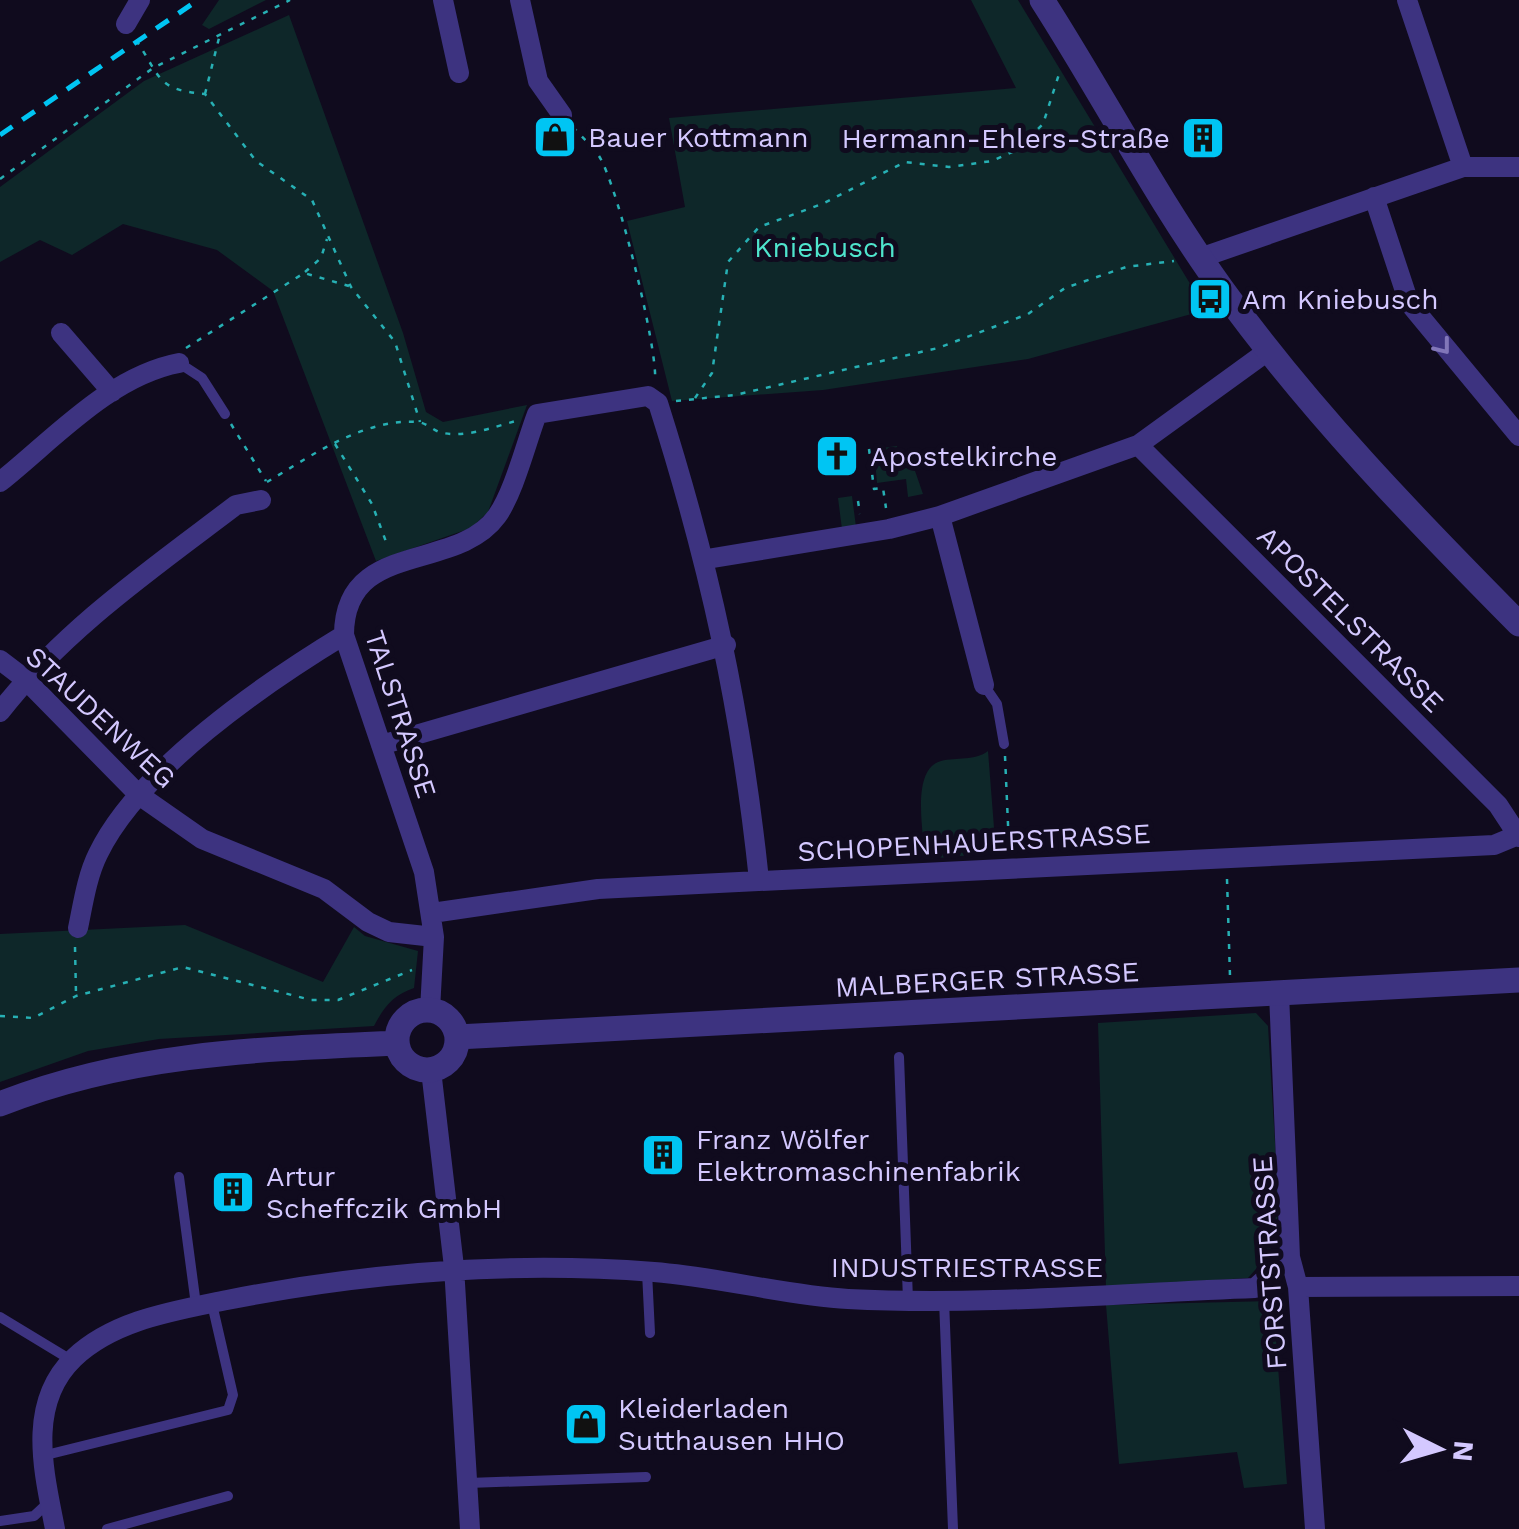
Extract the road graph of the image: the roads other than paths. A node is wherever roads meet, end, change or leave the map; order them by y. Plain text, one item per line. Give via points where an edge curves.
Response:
1 (140, 0) edge
2 (443, 0) edge
3 (520, 0) edge
4 (1042, 0) edge
5 (1407, 0) edge
6 (126, 24) road end
7 (459, 73) dead end
8 (562, 115) road end
9 (1519, 166) edge
10 (1463, 167) junction
11 (1374, 197) junction
12 (1200, 258) junction
13 (62, 333) dead end
14 (1269, 350) junction
15 (179, 363) joint
16 (112, 392) junction
17 (225, 414) road end
18 (1519, 436) edge
19 (1138, 445) junction
20 (0, 482) edge
21 (263, 491) road end
22 (940, 516) junction
23 (706, 559) junction
24 (1519, 624) edge
25 (344, 635) junction
26 (726, 646) junction
27 (0, 660) edge
28 (25, 679) junction
29 (984, 685) joint
30 (0, 712) edge
31 (1004, 744) road end
32 (381, 746) junction
33 (138, 795) junction
34 (1519, 836) edge
35 (759, 880) junction
36 (432, 912) junction
37 (78, 928) road end
38 (434, 938) junction
39 (1519, 980) edge
40 (1279, 994) junction
41 (430, 1010) junction
42 (457, 1037) junction
43 (397, 1043) junction
44 (899, 1057) dead end
45 (431, 1070) junction
46 (0, 1104) edge
47 (179, 1178) dead end
48 (1290, 1257) junction
49 (454, 1268) junction
50 (647, 1272) junction
51 (1298, 1286) junction
52 (1519, 1286) edge
53 (944, 1299) junction
54 (908, 1300) junction
55 (204, 1304) junction
56 (0, 1317) edge
57 (650, 1334) dead end
58 (71, 1360) junction
59 (42, 1456) junction
60 (646, 1477) dead end
61 (467, 1483) junction
62 (228, 1496) dead end
63 (49, 1501) junction
64 (0, 1521) edge
65 (55, 1529) edge
66 (107, 1529) edge
67 (470, 1529) edge
68 (953, 1529) edge
69 (1315, 1529) edge

1 - 6 street
2 - 7 street
3 - 8 street via 538,81
4 - 12 street
5 - 10 street
9 - 10 street
10 - 11 street
11 - 12 street
11 -> 18 street via 1409,304
12 - 14 street
13 - 16 street
14 - 19 street
14 - 24 street via 1343,442
15 - 16 street via 150,369
15 - 17 lane via 202,378
16 - 20 street
19 - 22 street
19 - 34 street, APOSTELSTRASSE via 1498,805
21 - 28 street via 197,534
22 - 23 street
22 - 29 street
23 - 25 street, TALSTRASSE via 653,400 536,414 497,516 477,534 394,565 355,588 344,610
23 - 26 street
25 - 32 street, TALSTRASSE
25 - 33 street via 264,684
26 - 32 street
26 - 35 street
27 - 28 street, STAUDENWEG
28 - 30 street
28 - 33 street, STAUDENWEG
29 - 31 lane via 997,704
32 - 36 street, TALSTRASSE
33 - 37 street via 98,853
33 - 38 street, STAUDENWEG via 202,838 324,889 368,922
34 - 35 street, SCHOPENHAUERSTRASSE via 1494,845
35 - 36 street, SCHOPENHAUERSTRASSE via 598,889
36 - 38 street, TALSTRASSE
38 - 41 street, TALSTRASSE
39 - 40 street, MALBERGER STRASSE
40 - 42 street, MALBERGER STRASSE
40 - 48 street, FORSTSTRASSE
41 - 42 street via 448,1018
41 - 43 street via 406,1018
42 - 45 street via 454,1055
43 - 45 street via 412,1066
43 - 46 street via 172,1058 102,1070
44 - 54 lane
45 - 49 street
47 - 55 lane
48 - 51 street, FORSTSTRASSE
48 - 53 street, INDUSTRIESTRASSE via 1256,1288
49 - 50 street, INDUSTRIESTRASSE
49 - 55 street, INDUSTRIESTRASSE
49 - 61 street
50 - 54 street, INDUSTRIESTRASSE
50 - 57 lane
51 - 52 street
51 - 69 street, FORSTSTRASSE
53 - 54 street, INDUSTRIESTRASSE
53 - 68 lane
55 - 58 street, INDUSTRIESTRASSE via 96,1338
55 - 59 lane via 233,1396 228,1410
56 - 58 lane
58 - 59 street, INDUSTRIESTRASSE via 50,1391
59 - 63 street, INDUSTRIESTRASSE
60 - 61 lane
61 - 67 street
62 - 66 lane
63 - 64 lane via 34,1516
63 - 65 street, INDUSTRIESTRASSE

